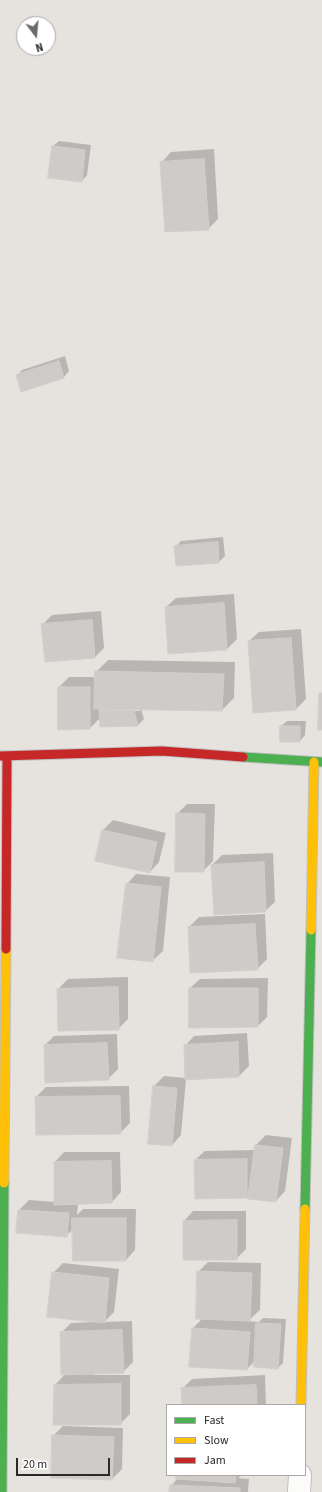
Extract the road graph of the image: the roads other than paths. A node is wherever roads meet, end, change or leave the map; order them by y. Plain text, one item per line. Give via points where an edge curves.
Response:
1 (4, 757) edge
2 (318, 762) edge
3 (301, 1404) edge
4 (300, 1476) edge
5 (2, 1492) edge
6 (299, 1492) edge

1 - 2 street via 162,751
1 - 5 street
2 - 3 street
4 - 6 street

